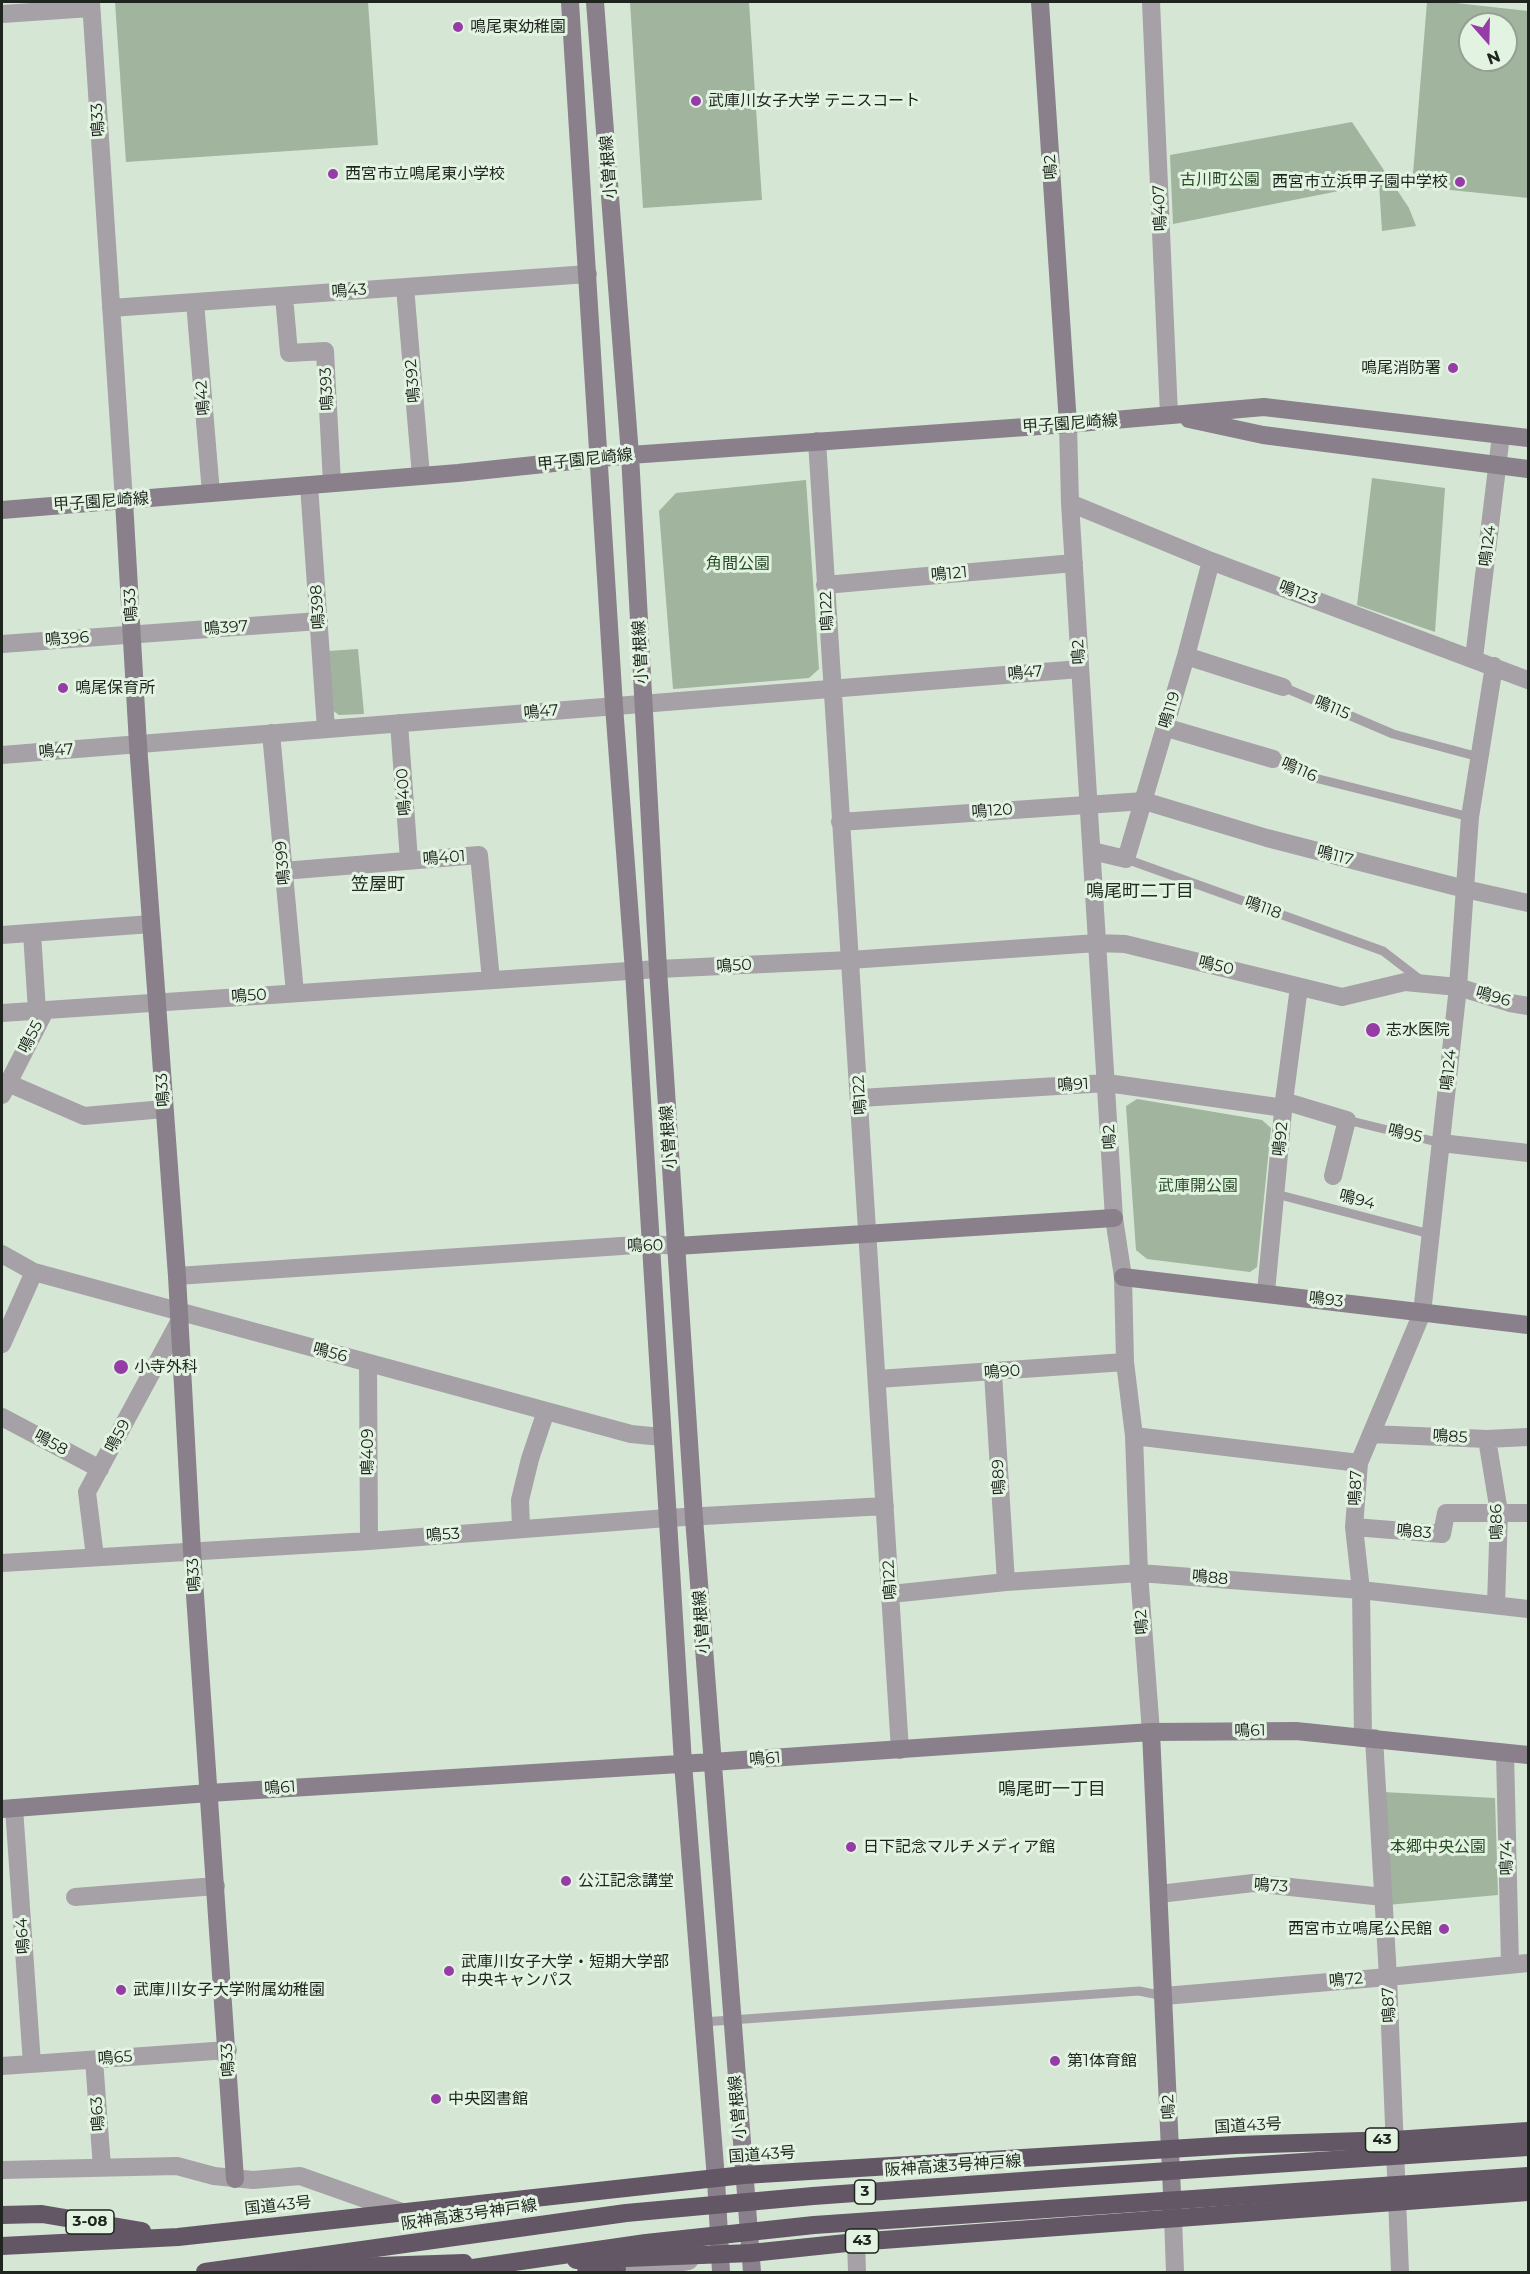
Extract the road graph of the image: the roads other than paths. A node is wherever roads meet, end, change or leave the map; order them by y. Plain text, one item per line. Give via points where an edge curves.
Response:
1 (570, 2) edge
2 (595, 2) edge
3 (1040, 2) edge
4 (1150, 2) edge
5 (91, 5) edge
6 (2, 14) edge
7 (588, 274) junction
8 (405, 287) junction
9 (284, 296) junction
10 (195, 302) junction
11 (111, 308) junction
12 (1169, 415) junction
13 (1068, 424) junction
14 (1501, 435) junction
15 (1528, 438) edge
16 (817, 441) junction
17 (630, 455) junction
18 (599, 459) junction
19 (1498, 465) junction
20 (1528, 469) edge
21 (421, 476) junction
22 (332, 483) junction
23 (309, 485) junction
24 (211, 494) junction
25 (124, 501) junction
26 (1070, 503) junction
27 (2, 510) edge
28 (1211, 561) junction
29 (1074, 563) junction
30 (825, 585) junction
31 (319, 621) junction
32 (133, 634) junction
33 (2, 644) edge
34 (1186, 656) junction
35 (1474, 658) junction
36 (1494, 666) junction
37 (1080, 669) junction
38 (1528, 680) edge
39 (1283, 687) joint
40 (831, 690) junction
41 (644, 704) junction
42 (614, 706) junction
43 (399, 723) junction
44 (1164, 727) junction
45 (326, 729) junction
46 (271, 733) junction
47 (138, 744) junction
48 (2, 755) edge
49 (1479, 757) junction
50 (1274, 759) joint
51 (1144, 801) junction
52 (1088, 803) junction
53 (1470, 817) junction
54 (840, 822) junction
55 (1092, 851) junction
56 (409, 860) junction
57 (1126, 860) junction
58 (283, 871) junction
59 (1465, 889) junction
60 (1528, 903) edge
61 (151, 924) junction
62 (33, 933) junction
63 (2, 935) edge
64 (1097, 943) junction
65 (850, 960) junction
66 (658, 969) junction
67 (634, 971) junction
68 (491, 981) junction
69 (1426, 984) junction
70 (1299, 987) junction
71 (1458, 987) junction
72 (295, 993) junction
73 (156, 1002) junction
74 (1528, 1006) edge
75 (41, 1011) junction
76 (2, 1013) edge
77 (1107, 1083) junction
78 (5, 1089) edge
79 (860, 1098) junction
80 (1284, 1104) junction
81 (164, 1109) junction
82 (1347, 1120) junction
83 (1441, 1143) junction
84 (1528, 1153) edge
85 (1333, 1176) dead end
86 (1276, 1194) junction
87 (1114, 1218) junction
88 (867, 1234) junction
89 (1431, 1234) junction
90 (651, 1244) junction
91 (677, 1246) junction
92 (2, 1254) edge
93 (34, 1272) junction
94 (177, 1276) junction
95 (1123, 1277) junction
96 (1266, 1292) junction
97 (1422, 1312) junction
98 (179, 1317) junction
99 (1528, 1325) edge
100 (2, 1344) edge
101 (1125, 1362) junction
102 (368, 1363) junction
103 (993, 1373) junction
104 (878, 1380) junction
105 (546, 1411) junction
106 (2, 1417) edge
107 (1371, 1434) junction
108 (1134, 1436) junction
109 (662, 1437) junction
110 (1528, 1437) edge
111 (1487, 1439) junction
112 (1359, 1463) junction
113 (100, 1469) junction
114 (885, 1506) junction
115 (1499, 1512) junction
116 (1528, 1513) edge
117 (668, 1518) junction
118 (694, 1518) junction
119 (1354, 1527) junction
120 (521, 1529) junction
121 (369, 1541) junction
122 (192, 1551) junction
123 (95, 1557) junction
124 (2, 1563) edge
125 (1139, 1573) junction
126 (1006, 1582) junction
127 (1361, 1590) junction
128 (891, 1593) junction
129 (1496, 1605) junction
130 (1528, 1609) edge
131 (1151, 1732) junction
132 (1369, 1738) junction
133 (900, 1750) junction
134 (1505, 1753) junction
135 (1528, 1755) edge
136 (712, 1762) junction
137 (683, 1763) junction
138 (209, 1792) junction
139 (8, 1809) edge
140 (216, 1886) junction
141 (1159, 1894) junction
142 (75, 1897) dead end
143 (1383, 1897) junction
144 (1528, 1963) edge
145 (1510, 1964) junction
146 (1388, 1977) junction
147 (1164, 1996) junction
148 (731, 2019) junction
149 (703, 2022) junction
150 (228, 2050) junction
151 (94, 2060) junction
152 (32, 2064) junction
153 (2, 2066) edge
154 (1528, 2131) edge
155 (1394, 2140) junction
156 (1528, 2147) edge
157 (1171, 2151) junction
158 (102, 2168) junction
159 (2, 2170) edge
160 (744, 2175) junction
161 (1528, 2176) edge
162 (235, 2179) junction
163 (716, 2179) junction
164 (1528, 2192) edge
165 (1398, 2201) junction
166 (402, 2212) junction
167 (2, 2215) edge
168 (1173, 2217) junction
169 (178, 2237) junction
170 (856, 2242) junction
171 (2, 2246) edge
172 (751, 2253) junction
173 (721, 2264) edge
174 (195, 2272) edge
175 (205, 2272) edge
176 (446, 2272) edge
177 (586, 2272) edge
178 (629, 2272) edge
179 (752, 2272) edge
180 (857, 2272) edge
181 (1175, 2272) edge
182 (1400, 2272) edge

1 - 7 street, 小曽根線
2 - 17 street, 小曽根線
3 - 13 street, 鳴2
4 - 12 street, 鳴407
5 - 6 street
5 - 11 street, 鳴33
7 - 8 street, 鳴43
7 - 18 street, 小曽根線
8 - 9 street, 鳴43
8 - 21 street, 鳴392
9 - 10 street, 鳴43
9 - 22 street, 鳴393 via 289,353 325,351
10 - 11 street, 鳴43
10 - 24 street, 鳴42
11 - 25 street, 鳴33
12 - 13 street, 甲子園尼崎線
12 - 14 street, 甲子園尼崎線 via 1264,407
12 - 19 street, 甲子園尼崎線 via 1263,435
13 - 16 street, 甲子園尼崎線
13 - 26 street, 鳴2
14 - 15 street, 甲子園尼崎線
14 - 19 street, 鳴124
16 - 17 street, 甲子園尼崎線
16 - 30 street, 鳴122
17 - 18 street, 甲子園尼崎線
17 - 41 street, 小曽根線
18 - 21 street, 甲子園尼崎線
18 - 42 street, 小曽根線
19 - 20 street, 甲子園尼崎線
19 - 35 street, 鳴124
21 - 22 street, 甲子園尼崎線
22 - 23 street, 甲子園尼崎線
23 - 24 street, 甲子園尼崎線
23 - 31 street, 鳴398
24 - 25 street, 甲子園尼崎線
25 - 27 street, 甲子園尼崎線
25 - 32 street, 鳴33
26 - 28 street, 鳴123
26 - 29 street, 鳴2
28 - 34 street, 鳴119
28 - 35 street, 鳴123
29 - 30 street, 鳴121
29 - 37 street, 鳴2
30 - 40 street, 鳴122
31 - 32 street, 鳴397
31 - 45 street, 鳴398
32 - 33 street, 鳴396
32 - 47 street, 鳴33
34 - 39 street, 鳴115
34 - 44 street, 鳴119
35 - 36 street, 鳴123
36 - 38 street, 鳴123
36 - 49 street, 鳴124
37 - 40 street, 鳴47
37 - 52 street, 鳴2
39 - 49 lane, 鳴115 via 1393,734
40 - 41 street, 鳴47
40 - 54 street, 鳴122
41 - 42 street, 鳴47
41 - 66 street, 小曽根線
42 - 43 street, 鳴47
42 - 67 street, 小曽根線
43 - 45 street, 鳴47
43 - 56 street, 鳴400
44 - 50 street, 鳴116
44 - 51 street, 鳴119
45 - 46 street, 鳴47
46 - 47 street, 鳴47
46 - 58 street, 鳴399
47 - 48 street, 鳴47
47 - 61 street, 鳴33
49 - 53 street, 鳴124
50 - 53 lane, 鳴116 via 1295,767 1303,776
51 - 52 street, 鳴120
51 - 57 street, 鳴119
51 - 59 street, 鳴117 via 1267,838
52 - 54 street, 鳴120
52 - 55 street, 鳴2
53 - 59 street, 鳴124
54 - 65 street, 鳴122
55 - 57 street, 鳴118
55 - 64 street, 鳴2
56 - 58 street, 鳴401
56 - 68 street, 鳴401 via 479,855
57 - 69 lane, 鳴118 via 1383,951
58 - 72 street, 鳴399
59 - 60 street, 鳴117
59 - 71 street, 鳴124
61 - 62 street
61 - 73 street, 鳴33
62 - 63 street
62 - 75 street
64 - 65 street, 鳴50
64 - 70 street, 鳴50 via 1125,944
64 - 77 street, 鳴2
65 - 66 street, 鳴50
65 - 79 street, 鳴122
66 - 67 street, 鳴50
66 - 91 street, 小曽根線
67 - 68 street, 鳴50
67 - 90 street, 小曽根線
68 - 72 street, 鳴50
69 - 70 street, 鳴50 via 1405,982 1342,997
69 - 71 street, 鳴50
70 - 80 street, 鳴92
71 - 74 street, 鳴96
71 - 83 street, 鳴124
72 - 73 street, 鳴50
73 - 75 street, 鳴50
73 - 81 street, 鳴33
75 - 76 street, 鳴50
75 - 78 street, 鳴55
77 - 79 street, 鳴91
77 - 80 street, 鳴91
77 - 87 street, 鳴2
78 - 81 street via 84,1116
79 - 88 street, 鳴122
80 - 82 street, 鳴95
80 - 86 street, 鳴92
81 - 94 street, 鳴33
82 - 83 lane, 鳴95
82 - 85 street
83 - 84 street, 鳴95
83 - 89 street, 鳴124
86 - 89 lane, 鳴94
86 - 96 street, 鳴92
87 - 88 street, 鳴60
87 - 95 street, 鳴2
88 - 91 street, 鳴60
88 - 104 street, 鳴122
89 - 97 street, 鳴124
90 - 91 street, 鳴60
90 - 94 street, 鳴60
90 - 109 street, 小曽根線
91 - 118 street, 小曽根線
92 - 93 street, 鳴56
93 - 98 street, 鳴56
93 - 100 street
94 - 98 street, 鳴33
95 - 96 street, 鳴93
95 - 101 street, 鳴2
96 - 97 street, 鳴93
97 - 99 street, 鳴93
97 - 107 street, 鳴124
98 - 102 street, 鳴56
98 - 113 street, 鳴59
98 - 122 street, 鳴33
101 - 103 street, 鳴90
101 - 108 street, 鳴2
102 - 105 street, 鳴56
102 - 121 street, 鳴409
103 - 104 street, 鳴90
103 - 126 street, 鳴89
104 - 114 street, 鳴122
105 - 109 street, 鳴56 via 632,1434
105 - 120 street via 520,1500
106 - 113 street, 鳴58
107 - 111 street, 鳴85
107 - 112 street, 鳴124
108 - 112 street, 鳴87
108 - 125 street, 鳴2
109 - 117 street, 小曽根線
110 - 111 street, 鳴85
111 - 115 street, 鳴86
112 - 119 street, 鳴87
113 - 123 street, 鳴59 via 87,1492
114 - 118 street, 鳴53
114 - 128 street, 鳴122
115 - 116 street, 鳴83
115 - 119 street, 鳴83 via 1446,1513 1442,1534
115 - 129 street, 鳴86
117 - 118 street, 鳴53
117 - 120 street, 鳴53
117 - 137 street, 小曽根線
118 - 136 street, 小曽根線
119 - 127 street, 鳴87
120 - 121 street, 鳴53
121 - 122 street, 鳴53
122 - 123 street, 鳴53
122 - 138 street, 鳴33
123 - 124 street, 鳴53
125 - 126 street, 鳴88
125 - 127 street, 鳴88
125 - 131 street, 鳴2
126 - 128 street, 鳴88
127 - 129 street, 鳴88
127 - 132 street, 鳴87
128 - 133 street, 鳴122
129 - 130 street, 鳴88
131 - 132 street, 鳴61 via 1296,1731
131 - 133 street, 鳴61
131 - 141 street, 鳴2
132 - 134 street, 鳴61
132 - 143 street, 鳴87
133 - 136 street, 鳴61
134 - 135 street, 鳴61
134 - 145 street, 鳴74
136 - 137 street, 鳴61
136 - 148 street, 小曽根線
137 - 138 street, 鳴61
137 - 149 street, 小曽根線
138 - 139 street, 鳴61
138 - 140 street, 鳴33
139 - 152 street, 鳴64
140 - 142 street
140 - 150 street, 鳴33
141 - 143 street, 鳴73 via 1253,1883
141 - 147 street, 鳴2
143 - 146 street, 鳴87
144 - 145 street, 鳴72
145 - 146 street, 鳴72
146 - 147 street, 鳴72
146 - 155 street, 鳴87
147 - 148 lane via 1139,1991
147 - 157 street, 鳴2
148 - 149 lane
148 - 160 street, 小曽根線
149 - 163 street, 小曽根線
150 - 151 street, 鳴65
150 - 162 street, 鳴33
151 - 152 street, 鳴65
151 - 158 street, 鳴63
152 - 153 street, 鳴65
154 - 155 highway, 国道43号 / 43
155 - 157 highway, 国道43号 / 43
155 - 165 street, 鳴87
156 - 175 highway, 阪神高速3号神戸線 / 3, bridge via 627,2212
157 - 160 highway, 国道43号 / 43
157 - 168 street, 鳴2
158 - 159 street
158 - 162 street via 177,2166
160 - 163 highway, 国道43号 / 43
160 - 172 street, 小曽根線
161 - 176 highway, 3, bridge via 814,2225 646,2243
162 - 166 street via 300,2176
163 - 166 highway, 国道43号 / 43
163 - 173 street, 小曽根線
164 - 165 highway, 43
165 - 168 highway, 43
165 - 182 street, 鳴87
166 - 169 highway, 国道43号 / 43
167 - 169 highway, 3-08 via 42,2214
168 - 170 highway, 43
168 - 181 street, 鳴2
169 - 171 highway, 国道43号 / 43
170 - 172 highway, 43
170 - 180 street
172 - 173 highway, 43
172 - 179 street, 小曽根線
173 - 174 highway, 43
173 - 177 highway
173 - 178 street

